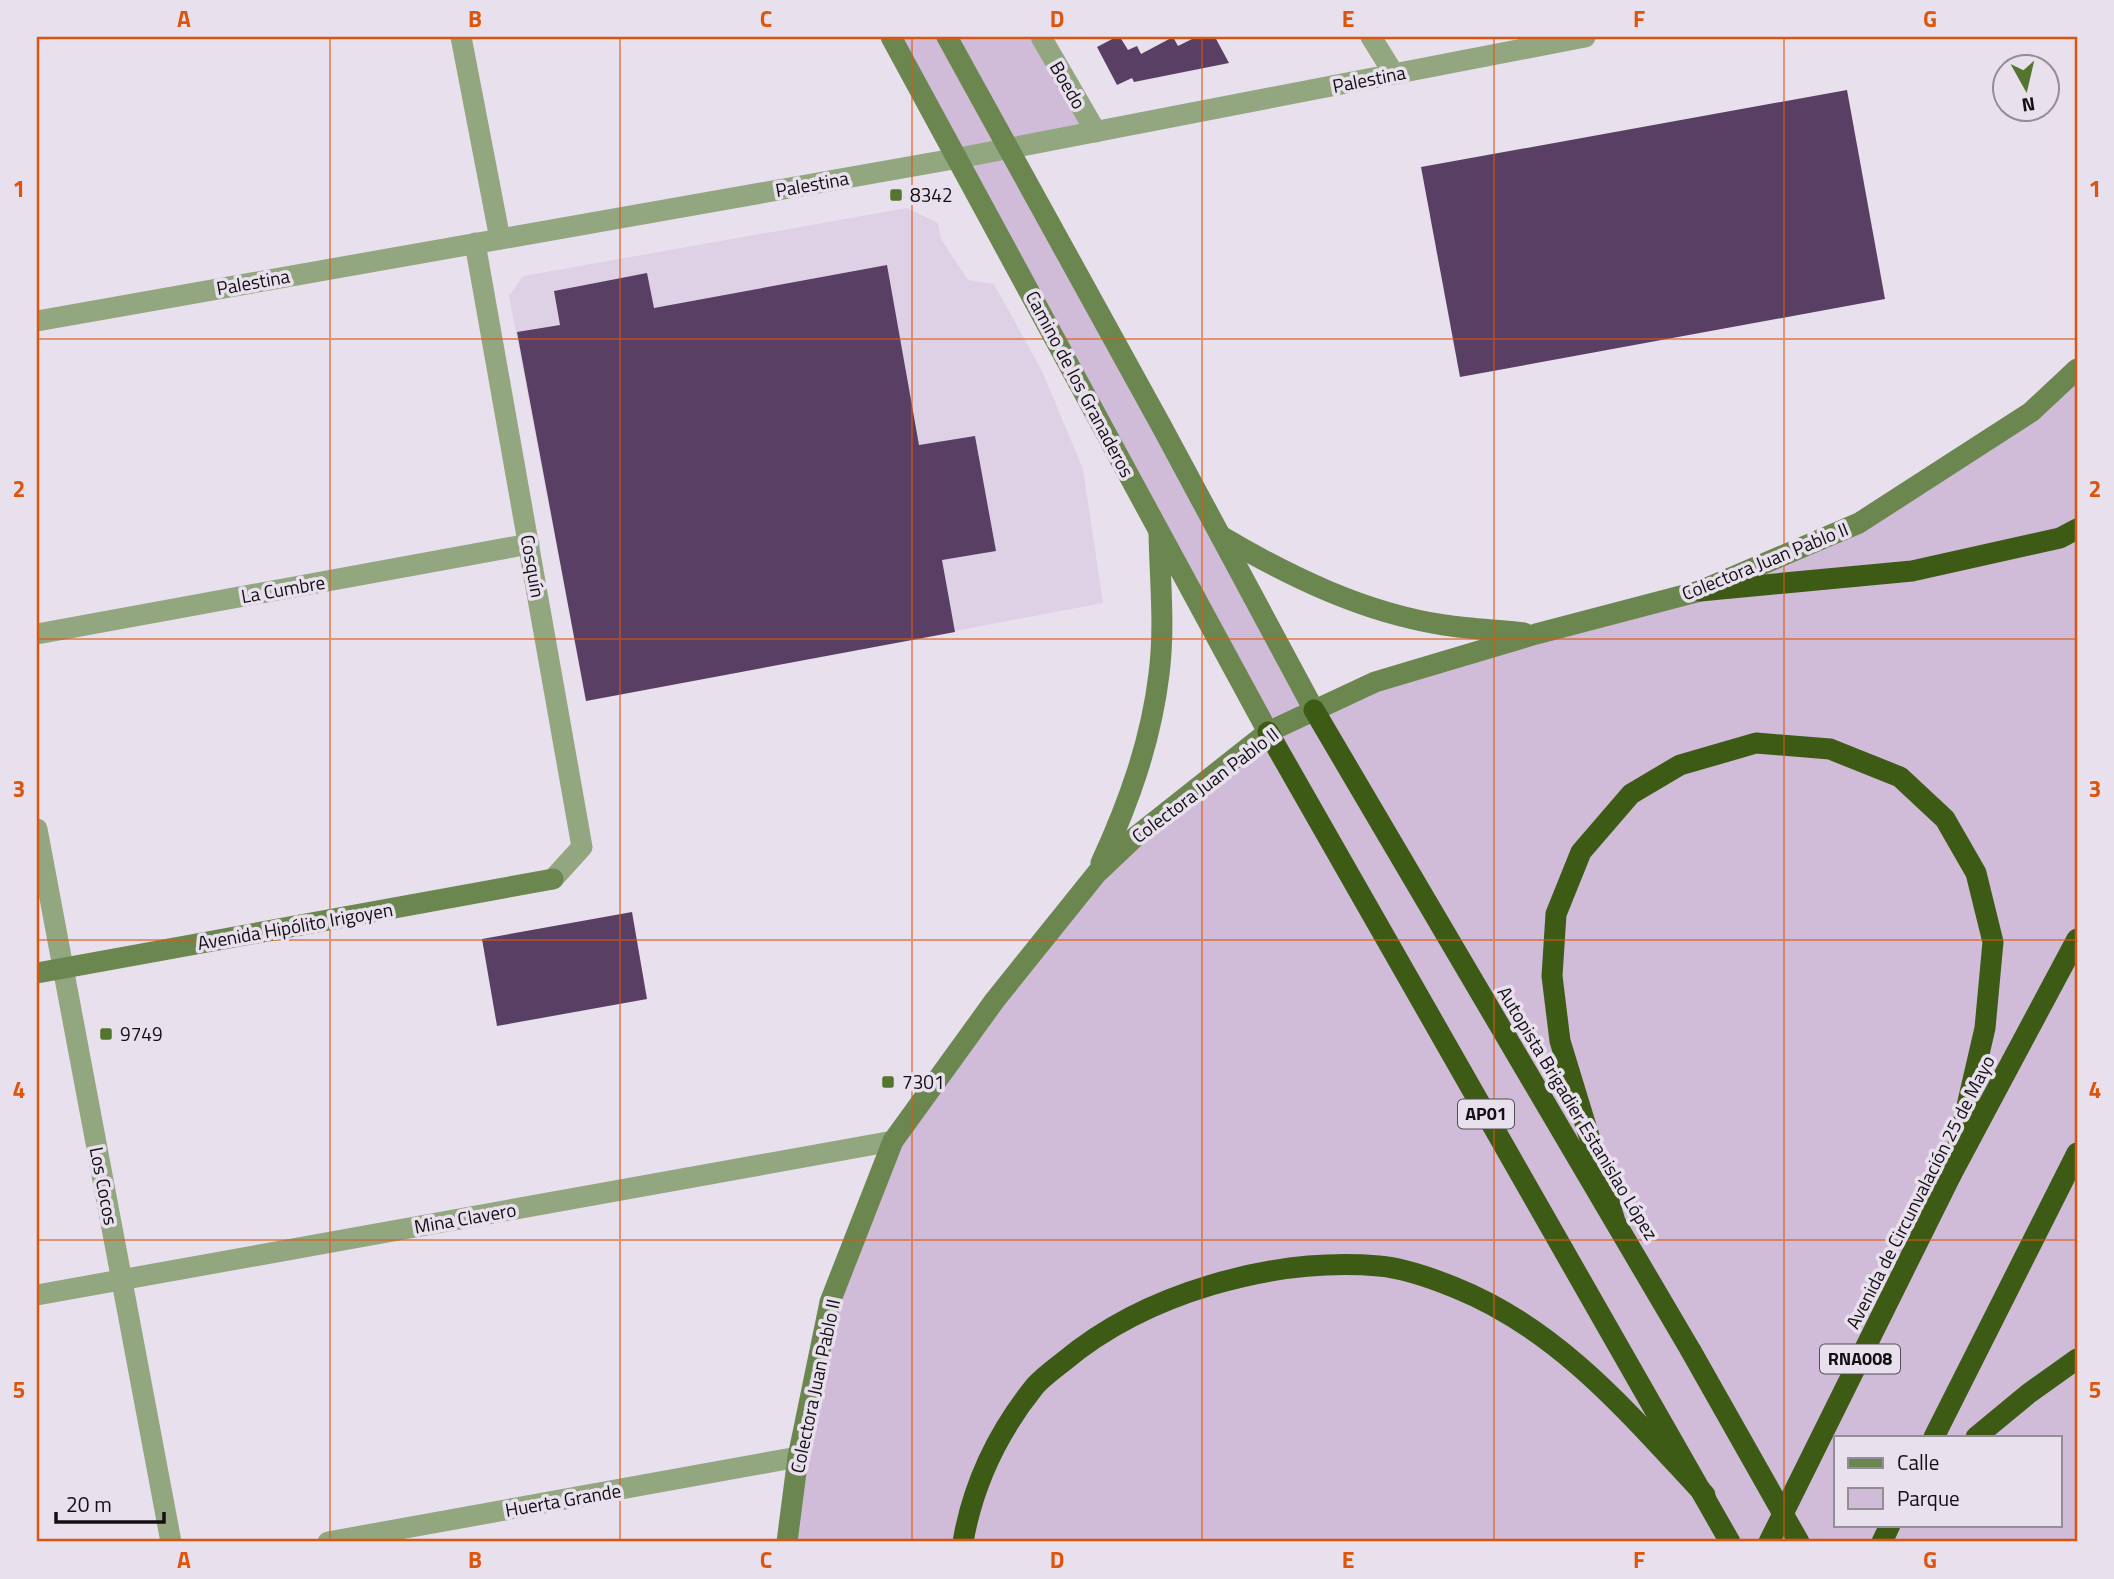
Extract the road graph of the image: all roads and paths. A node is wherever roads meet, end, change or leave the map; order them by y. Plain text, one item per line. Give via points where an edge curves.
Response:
1 (461, 37) edge
2 (891, 37) edge
3 (947, 37) edge
4 (1041, 37) edge
5 (1371, 37) edge
6 (1585, 37) edge
7 (1394, 74) junction
8 (1096, 132) junction
9 (1011, 149) junction
10 (959, 158) junction
11 (500, 239) junction
12 (475, 243) junction
13 (37, 321) edge
14 (2077, 369) edge
15 (1158, 529) junction
16 (2077, 529) edge
17 (1220, 536) junction
18 (529, 544) junction
19 (1700, 591) junction
20 (37, 634) edge
21 (1536, 634) junction
22 (1314, 710) junction
23 (1268, 732) junction
24 (37, 829) edge
25 (1097, 873) junction
26 (553, 879) joint
27 (2077, 939) edge
28 (63, 968) junction
29 (37, 973) edge
30 (893, 1141) junction
31 (2077, 1153) edge
32 (1951, 1175) junction
33 (1614, 1218) junction
34 (122, 1279) junction
35 (37, 1294) edge
36 (2077, 1359) edge
37 (1935, 1436) edge
38 (1977, 1436) edge
39 (798, 1457) junction
40 (1705, 1495) junction
41 (1889, 1526) edge
42 (171, 1542) edge
43 (328, 1542) edge
44 (787, 1542) edge
45 (964, 1542) edge
46 (1730, 1542) edge
47 (1769, 1542) edge
48 (1799, 1542) edge
49 (1881, 1542) edge

1 - 11 street
2 - 10 main road, Camino de los Granaderos
3 - 9 main road
4 - 8 street, Boedo
5 - 7 street
6 - 7 street, Palestina
7 - 8 street, Palestina
8 - 9 street, Palestina
9 - 10 street, Palestina
9 - 17 main road
10 - 11 street, Palestina
10 - 15 main road, Camino de los Granaderos
11 - 12 street, Palestina
12 - 13 street, Palestina
12 - 18 street, Cosquín
14 - 19 main road, Colectora Juan Pablo II via 2031,412 1859,523
15 - 23 main road, Camino de los Granaderos
15 - 25 main road via 1160,672 1150,730 1126,809
16 - 19 highway via 2060,538 1912,571
17 - 21 main road via 1318,588 1382,609 1442,625
17 - 22 main road
18 - 20 street, La Cumbre
18 - 26 street, Cosquín via 582,847
19 - 21 main road, Colectora Juan Pablo II
21 - 22 main road, Colectora Juan Pablo II via 1375,682
22 - 23 main road, Colectora Juan Pablo II
22 - 33 highway, Autopista Brigadier Estanislao López / AP01
23 - 25 main road, Colectora Juan Pablo II
23 - 40 highway, AP01
24 - 28 street, Los Cocos
25 - 30 main road, Colectora Juan Pablo II via 995,1000
26 - 28 main road, Avenida Hipólito Irigoyen
27 - 32 highway, Avenida de Circunvalación 25 de Mayo / RNA008
28 - 29 main road, Avenida Hipólito Irigoyen
28 - 34 street, Los Cocos
30 - 34 street, Mina Clavero
30 - 39 main road, Colectora Juan Pablo II via 830,1302
31 - 37 highway
32 - 33 highway via 1985,1028 1993,942 1976,873 1945,819 1900,777 1830,748 1756,743 1681,765 1631,794 1581,852 1556,914 1552,976 1560,1041
32 - 47 highway, Avenida de Circunvalación 25 de Mayo / RNA008
33 - 48 highway, Autopista Brigadier Estanislao López / AP01, bridge
34 - 35 street, Mina Clavero
34 - 42 street, Los Cocos
36 - 38 highway
39 - 43 street, Huerta Grande
39 - 44 main road, Colectora Juan Pablo II
40 - 45 highway via 1605,1388 1525,1322 1455,1287 1382,1266 1315,1266 1229,1280 1156,1304 1091,1339 1036,1384 992,1449 969,1511
40 - 46 highway, AP01
41 - 49 highway

